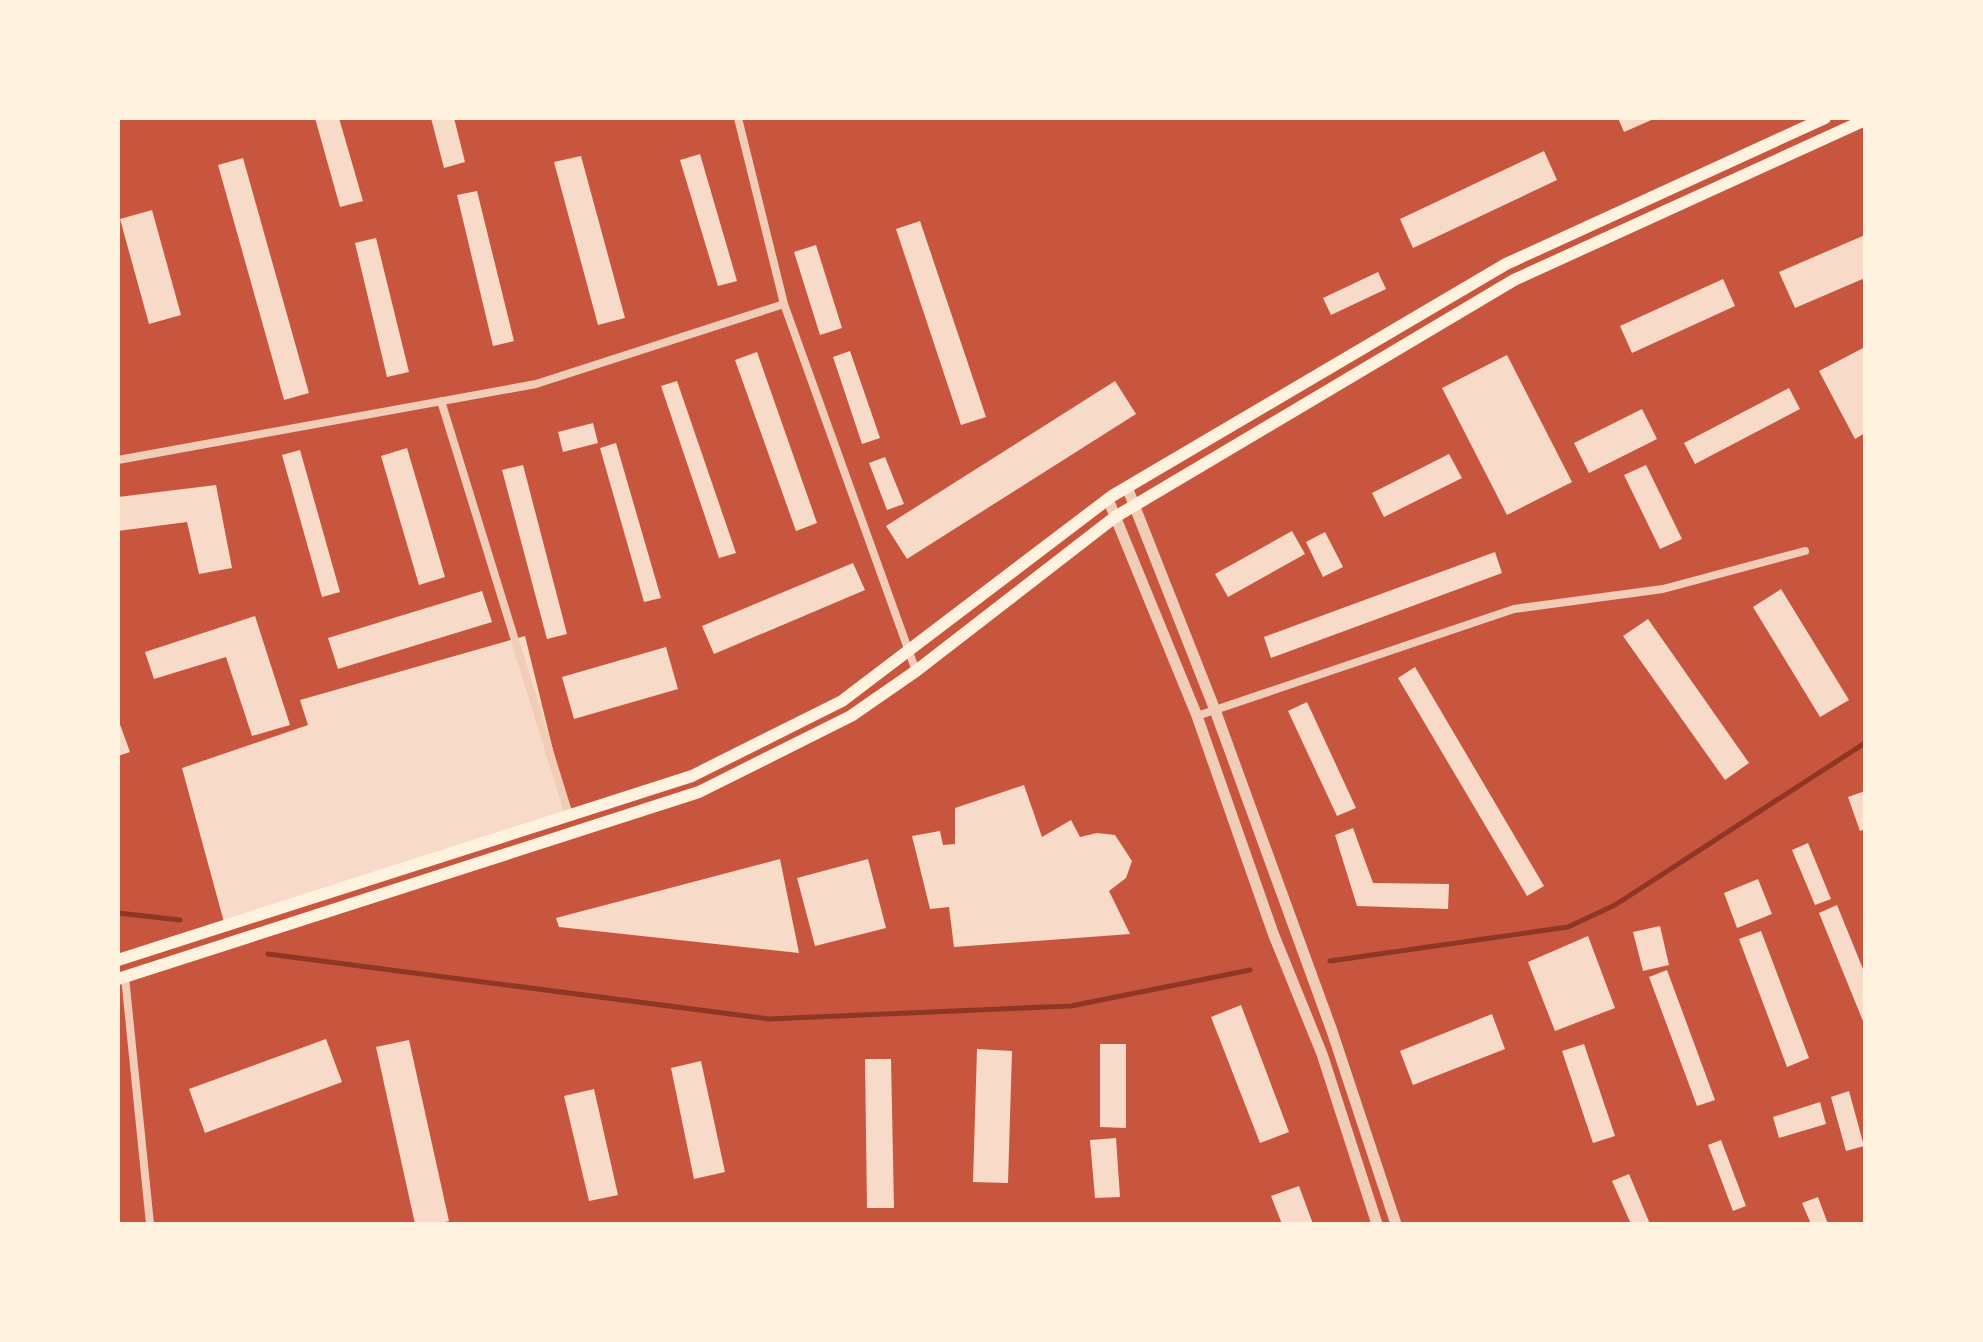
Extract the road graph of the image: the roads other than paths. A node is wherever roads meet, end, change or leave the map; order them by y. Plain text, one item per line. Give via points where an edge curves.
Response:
1 (738, 118) edge
2 (1825, 118) edge
3 (1865, 120) edge
4 (784, 304) junction
5 (441, 401) junction
6 (118, 460) edge
7 (1127, 487) junction
8 (1108, 499) junction
9 (1132, 507) junction
10 (1115, 517) junction
11 (1805, 551) dead end
12 (910, 651) junction
13 (916, 671) junction
14 (1215, 710) junction
15 (1197, 716) junction
16 (569, 815) junction
17 (118, 960) edge
18 (122, 978) edge
19 (150, 1224) edge
20 (1377, 1224) edge
21 (1396, 1224) edge

1 - 4 street
2 - 7 main road via 1506,264
3 - 9 main road via 1514,280
4 - 5 street via 536,384
4 - 12 street
5 - 6 street
5 - 16 street
7 - 8 main road
7 - 9 street
8 - 10 street
8 - 12 main road
9 - 10 main road
9 - 14 street
10 - 13 main road
10 - 15 street
11 - 14 street via 1663,589 1514,609
12 - 13 street
12 - 16 main road via 842,701 692,776
13 - 18 main road via 851,716 699,792
14 - 15 street
14 - 21 street
15 - 20 street via 1322,1054
16 - 17 main road
18 - 19 street

